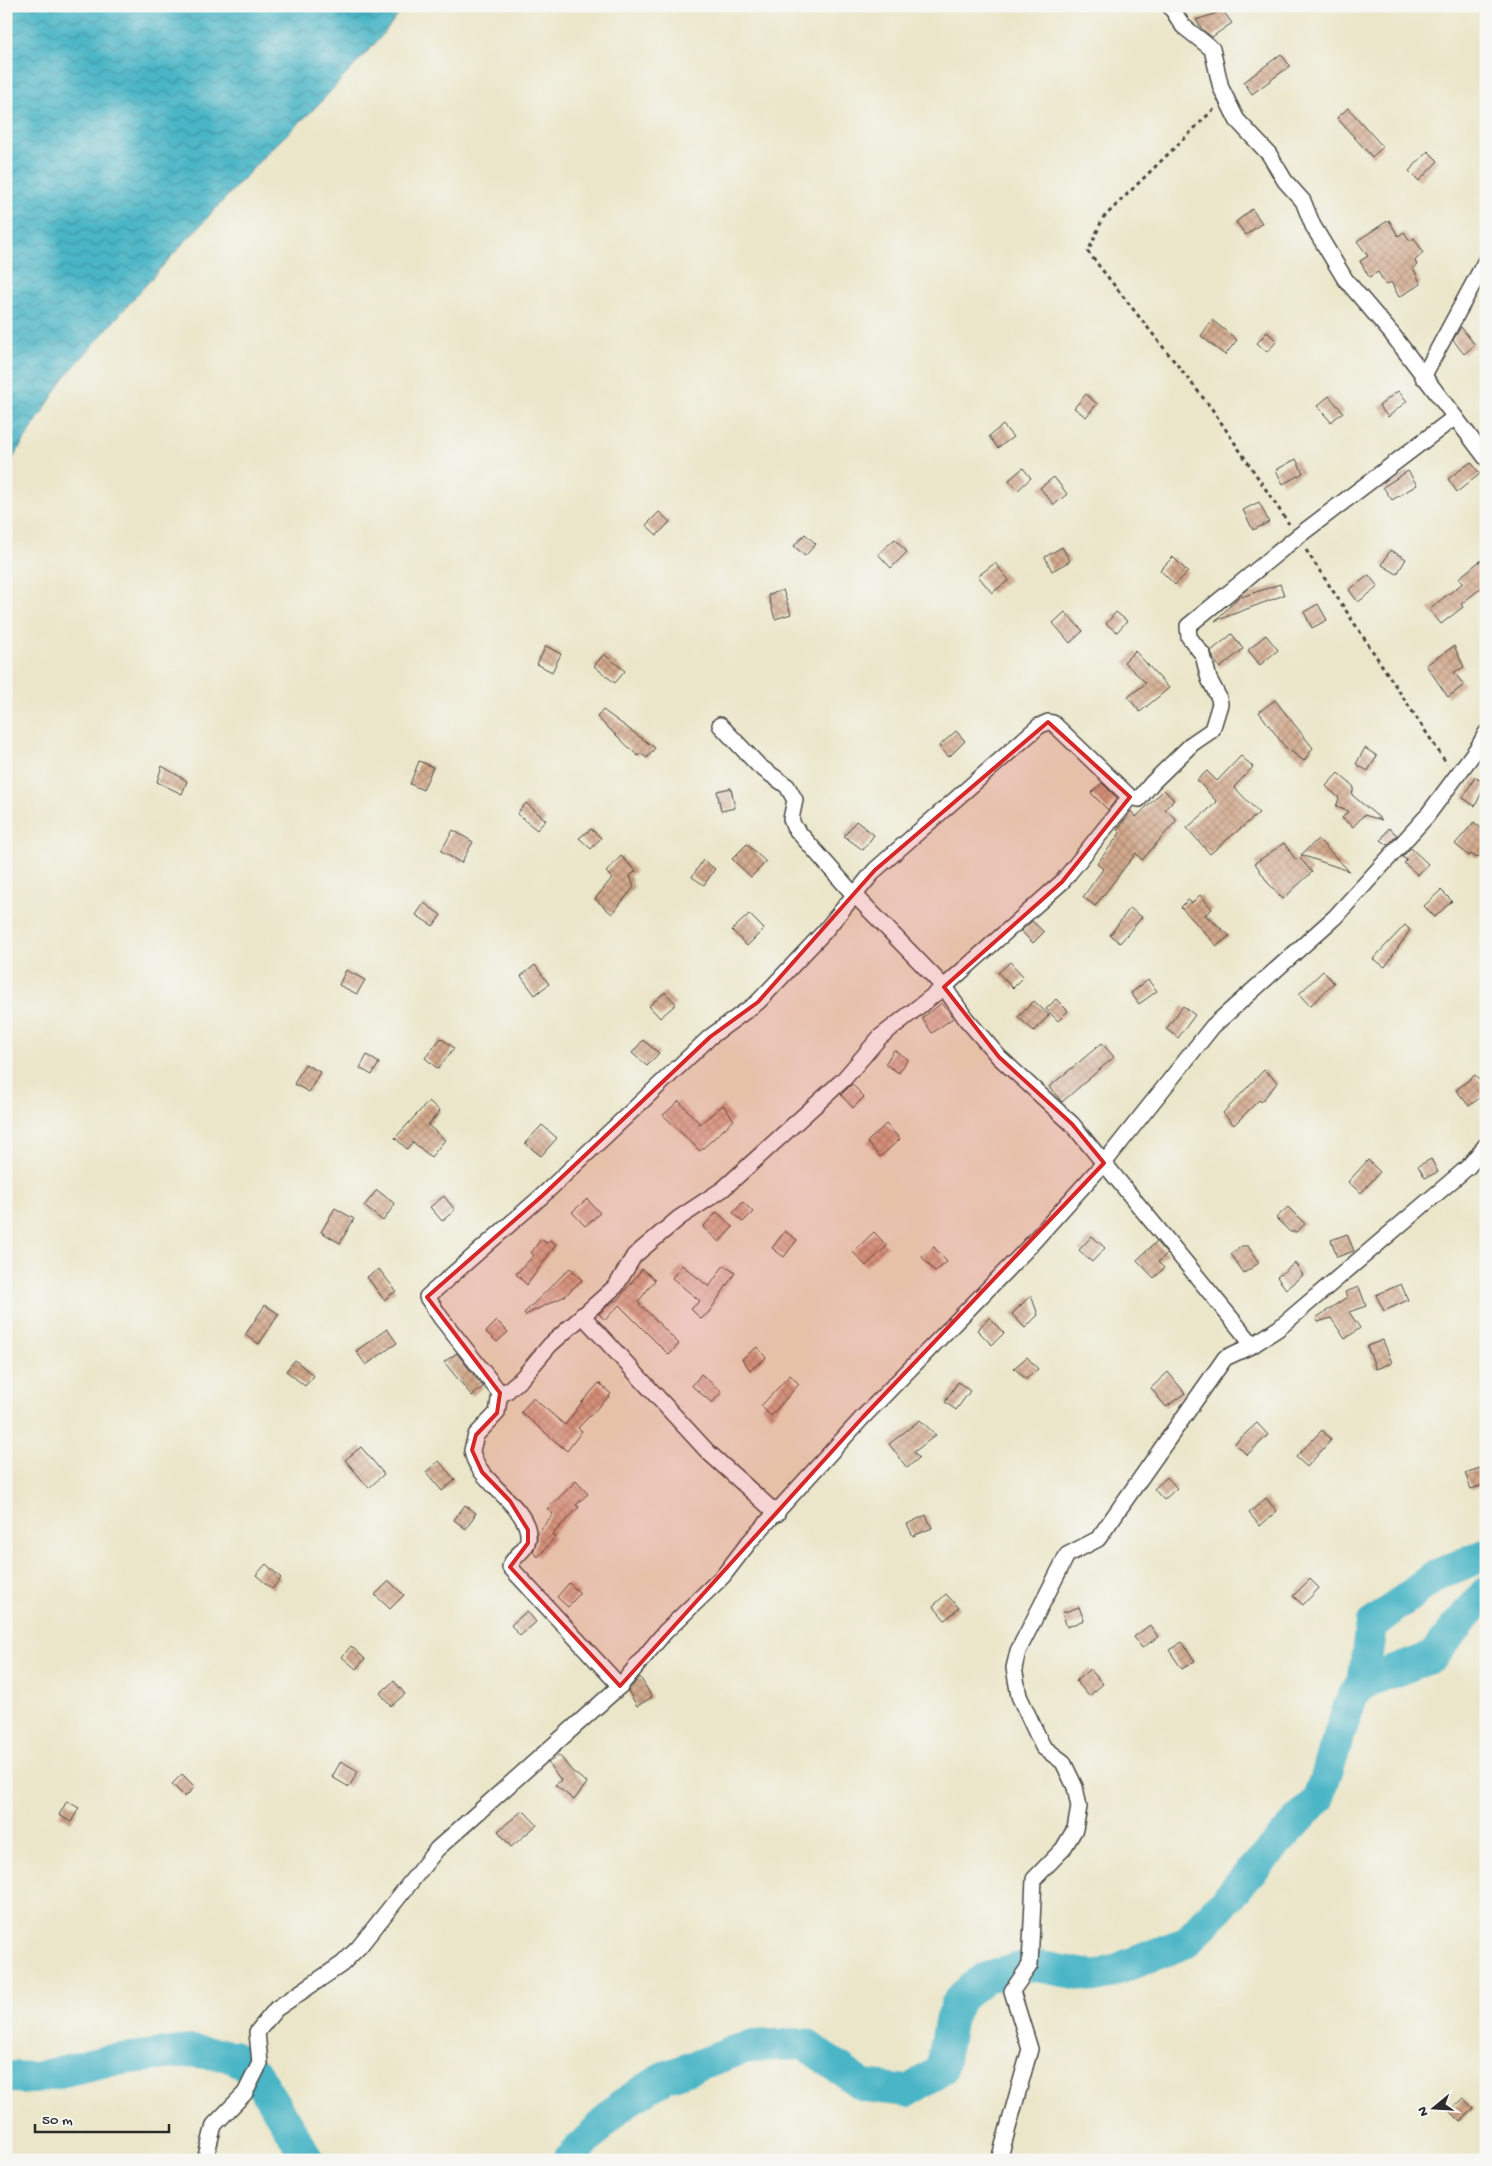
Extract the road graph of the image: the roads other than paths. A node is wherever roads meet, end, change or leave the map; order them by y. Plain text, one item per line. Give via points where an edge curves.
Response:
1 (1170, 6) edge
2 (1486, 260) edge
3 (1423, 377) junction
4 (1455, 417) junction
5 (1486, 458) edge
6 (720, 725) dead end
7 (1486, 733) edge
8 (1130, 797) junction
9 (856, 895) junction
10 (944, 987) junction
11 (1486, 1145) edge
12 (1104, 1163) junction
13 (582, 1315) junction
14 (1253, 1345) junction
15 (500, 1393) junction
16 (777, 1514) junction
17 (620, 1686) junction
18 (205, 2160) edge
19 (999, 2160) edge

1 - 3 street via 1183,26 1212,49 1226,98 1237,120 1268,154 1284,182 1303,201 1312,226 1344,279 1392,334
2 - 3 street
3 - 4 street
4 - 5 street
4 - 8 street via 1188,626 1189,637 1202,655 1219,698 1212,730 1193,743 1140,799
6 - 9 street via 759,766 787,786 795,800 790,819 794,827
7 - 12 street via 1426,817 1335,917 1213,1026
8 - 9 street via 1067,735 1048,722 1039,726 883,864
8 - 10 street via 1062,882
9 - 10 street
9 - 15 street via 758,1002 710,1037 542,1196 427,1297
10 - 12 street via 966,1019 1000,1057 1072,1124
10 - 13 street via 880,1037 844,1079 723,1189 679,1218 634,1256 616,1286
11 - 14 street via 1468,1167 1279,1328
12 - 14 street
12 - 16 street via 1025,1251 863,1417
13 - 15 street via 522,1378 506,1392
13 - 16 street via 708,1452
14 - 19 street via 1225,1358 1098,1539 1067,1555 1018,1651 1014,1668 1019,1696 1042,1747 1063,1762 1075,1787 1079,1807 1075,1830 1063,1849 1034,1879 1030,1965 1012,1991 1030,2049
15 - 17 street via 497,1413 476,1435 472,1450 482,1472 510,1501 528,1530 528,1543 510,1567
16 - 17 street via 750,1541 723,1576 665,1632
17 - 18 street via 437,1849 342,1964 276,2009 257,2032 260,2063 245,2093 214,2125

